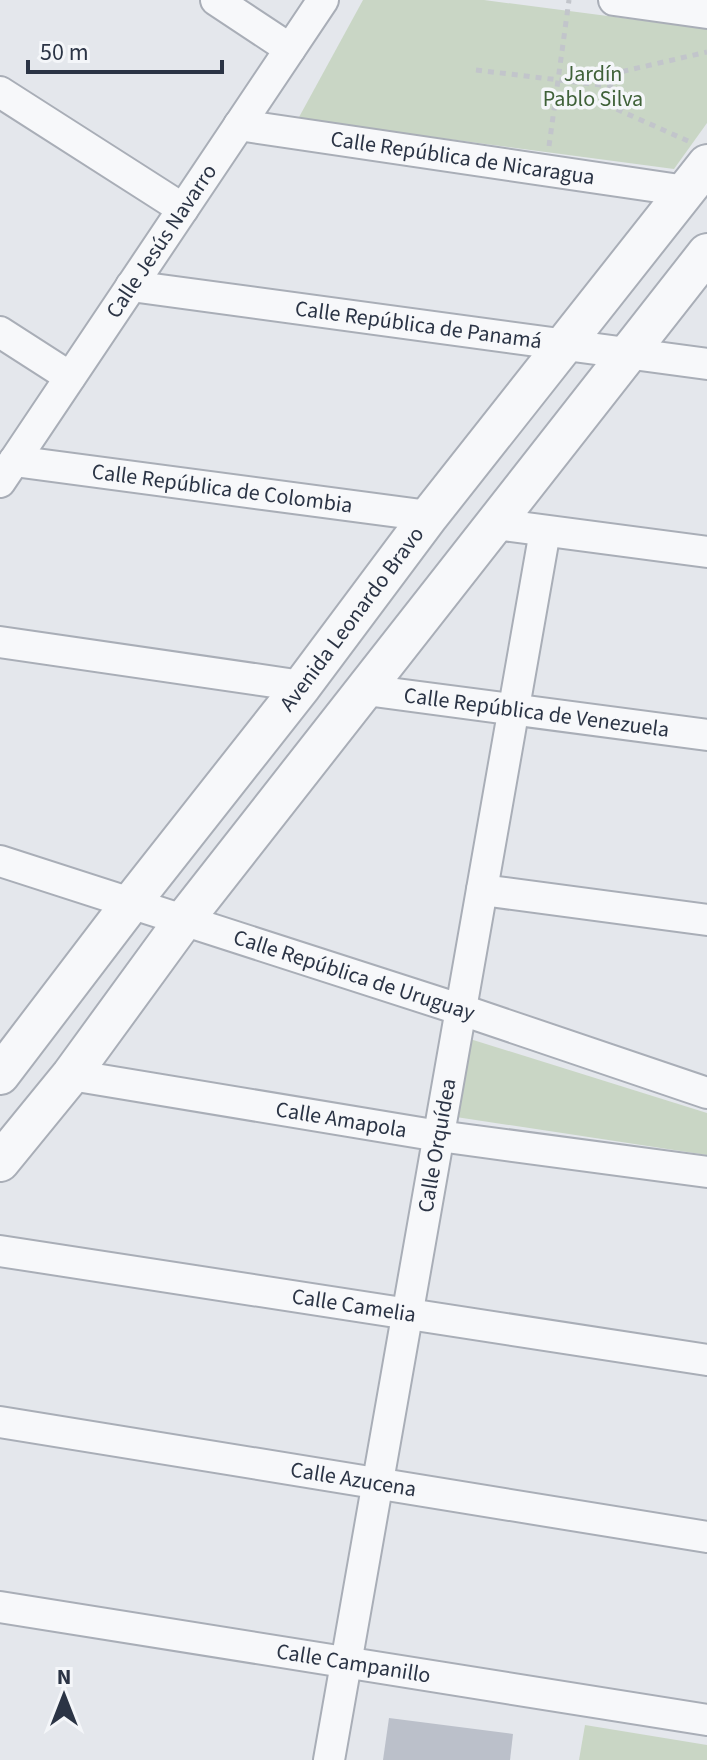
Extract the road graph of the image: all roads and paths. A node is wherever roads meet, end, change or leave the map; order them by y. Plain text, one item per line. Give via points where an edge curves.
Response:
1 (216, 0) edge
2 (323, 0) edge
3 (569, 0) edge
4 (614, 0) edge
5 (707, 13) edge
6 (290, 49) junction
7 (707, 52) edge
8 (476, 70) dead end
9 (558, 80) junction
10 (617, 87) junction
11 (0, 92) edge
12 (239, 125) junction
13 (696, 166) edge
14 (546, 170) junction
15 (183, 209) junction
16 (707, 253) edge
17 (131, 286) junction
18 (0, 332) edge
19 (563, 344) junction
20 (629, 353) junction
21 (707, 364) edge
22 (70, 377) junction
23 (7, 471) edge
24 (429, 516) junction
25 (495, 524) junction
26 (545, 531) junction
27 (707, 552) edge
28 (0, 642) edge
29 (302, 686) junction
30 (366, 690) junction
31 (514, 710) junction
32 (707, 735) edge
33 (0, 861) edge
34 (482, 890) junction
35 (131, 903) junction
36 (184, 920) junction
37 (707, 920) edge
38 (462, 1010) junction
39 (2, 1069) edge
40 (71, 1075) junction
41 (707, 1093) edge
42 (439, 1136) junction
43 (0, 1162) edge
44 (707, 1172) edge
45 (0, 1251) edge
46 (407, 1314) junction
47 (707, 1360) edge
48 (0, 1422) edge
49 (378, 1484) junction
50 (707, 1537) edge
51 (0, 1607) edge
52 (346, 1662) junction
53 (707, 1720) edge
54 (329, 1760) edge

1 - 6 street
2 - 6 street, Calle Jesús Navarro
3 - 9 path
4 - 5 street
6 - 12 street, Calle Jesús Navarro
7 - 10 path via 620,72
8 - 9 path
9 - 10 path
9 - 14 path
10 - 13 path via 614,108
11 - 15 street
12 - 14 street, Calle República de Nicaragua
12 - 15 street, Calle Jesús Navarro
13 - 14 street, Calle República de Nicaragua
13 - 19 street, Avenida Leonardo Bravo
15 - 17 street, Calle Jesús Navarro
16 - 20 street
17 - 19 street, Calle República de Panamá
17 - 22 street, Calle Jesús Navarro
18 - 22 street
19 - 20 street, Calle República de Panamá
19 - 24 street, Avenida Leonardo Bravo
20 - 21 street, Calle República de Panamá
20 - 25 street
22 - 23 street, Calle Jesús Navarro
23 - 24 street, Calle República de Colombia
24 - 29 street, Avenida Leonardo Bravo
25 - 26 street
25 - 30 street
26 - 27 street
26 - 31 street, Calle Orquídea
28 - 29 street
29 - 35 street, Avenida Leonardo Bravo
30 - 31 street, Calle República de Venezuela
30 - 36 street
31 - 32 street, Calle República de Venezuela
31 - 34 street, Calle Orquídea
33 - 35 street, Calle República de Uruguay
34 - 37 street
34 - 38 street, Calle Orquídea
35 - 36 street, Calle República de Uruguay
35 - 39 street, Avenida Leonardo Bravo
36 - 38 street, Calle República de Uruguay
36 - 40 street
38 - 41 street, Calle República de Uruguay
38 - 42 street, Calle Orquídea
40 - 42 street, Calle Amapola
40 - 43 street
42 - 44 street, Calle Amapola
42 - 46 street, Calle Orquídea
45 - 46 street, Calle Camelia
46 - 47 street, Calle Camelia
46 - 49 street, Calle Orquídea
48 - 49 street, Calle Azucena
49 - 50 street, Calle Azucena
49 - 52 street, Calle Orquídea
51 - 52 street, Calle Campanillo
52 - 53 street, Calle Campanillo
52 - 54 street, Calle Orquídea

